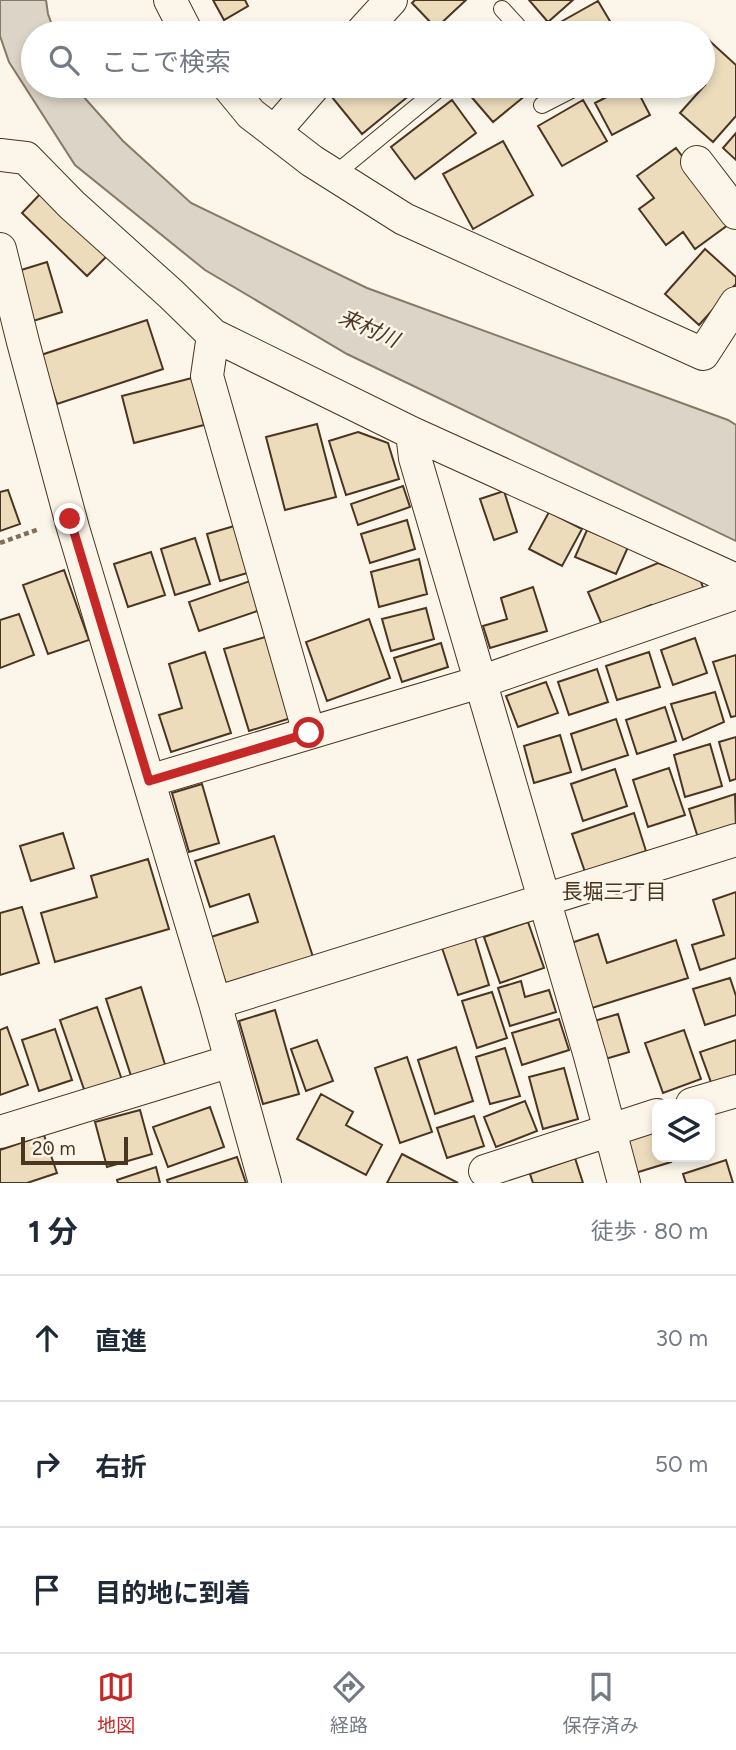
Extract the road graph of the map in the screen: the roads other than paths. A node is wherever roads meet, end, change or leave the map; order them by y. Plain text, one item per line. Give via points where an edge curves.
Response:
1 (170, 0) edge
2 (391, 0) edge
3 (502, 9) dead end
4 (181, 21) edge
5 (372, 21) edge
6 (510, 21) edge
7 (238, 98) edge
8 (304, 98) edge
9 (427, 98) edge
10 (555, 98) edge
11 (542, 105) dead end
12 (274, 132) junction
13 (0, 155) edge
14 (697, 162) dead end
15 (334, 175) junction
16 (736, 213) edge
17 (0, 249) edge
18 (736, 303) edge
19 (213, 335) junction
20 (412, 433) junction
21 (736, 580) edge
22 (736, 593) edge
23 (480, 682) junction
24 (309, 733) junction
25 (149, 781) junction
26 (736, 840) edge
27 (543, 899) junction
28 (215, 1003) junction
29 (231, 1061) junction
30 (734, 1098) edge
31 (715, 1101) edge
32 (652, 1116) edge
33 (610, 1129) junction
34 (0, 1132) edge
35 (485, 1171) dead end
36 (265, 1183) edge
37 (624, 1183) edge

1 - 4 street
2 - 5 street
3 - 6 lane
7 - 12 street
8 - 12 street
9 - 15 lane
10 - 11 lane
12 - 15 street
13 - 19 street via 26,158
14 - 16 street
15 - 18 street via 404,219 703,354
17 - 25 street via 70,519
19 - 20 street
19 - 24 street via 207,376
20 - 21 street
20 - 23 street via 415,458
22 - 23 street
23 - 24 street
23 - 27 street
24 - 25 street
25 - 28 street
26 - 27 street
27 - 28 street
27 - 33 street
28 - 29 street
29 - 34 street
29 - 36 street
30 - 31 street
32 - 33 street
33 - 35 street
33 - 37 street

